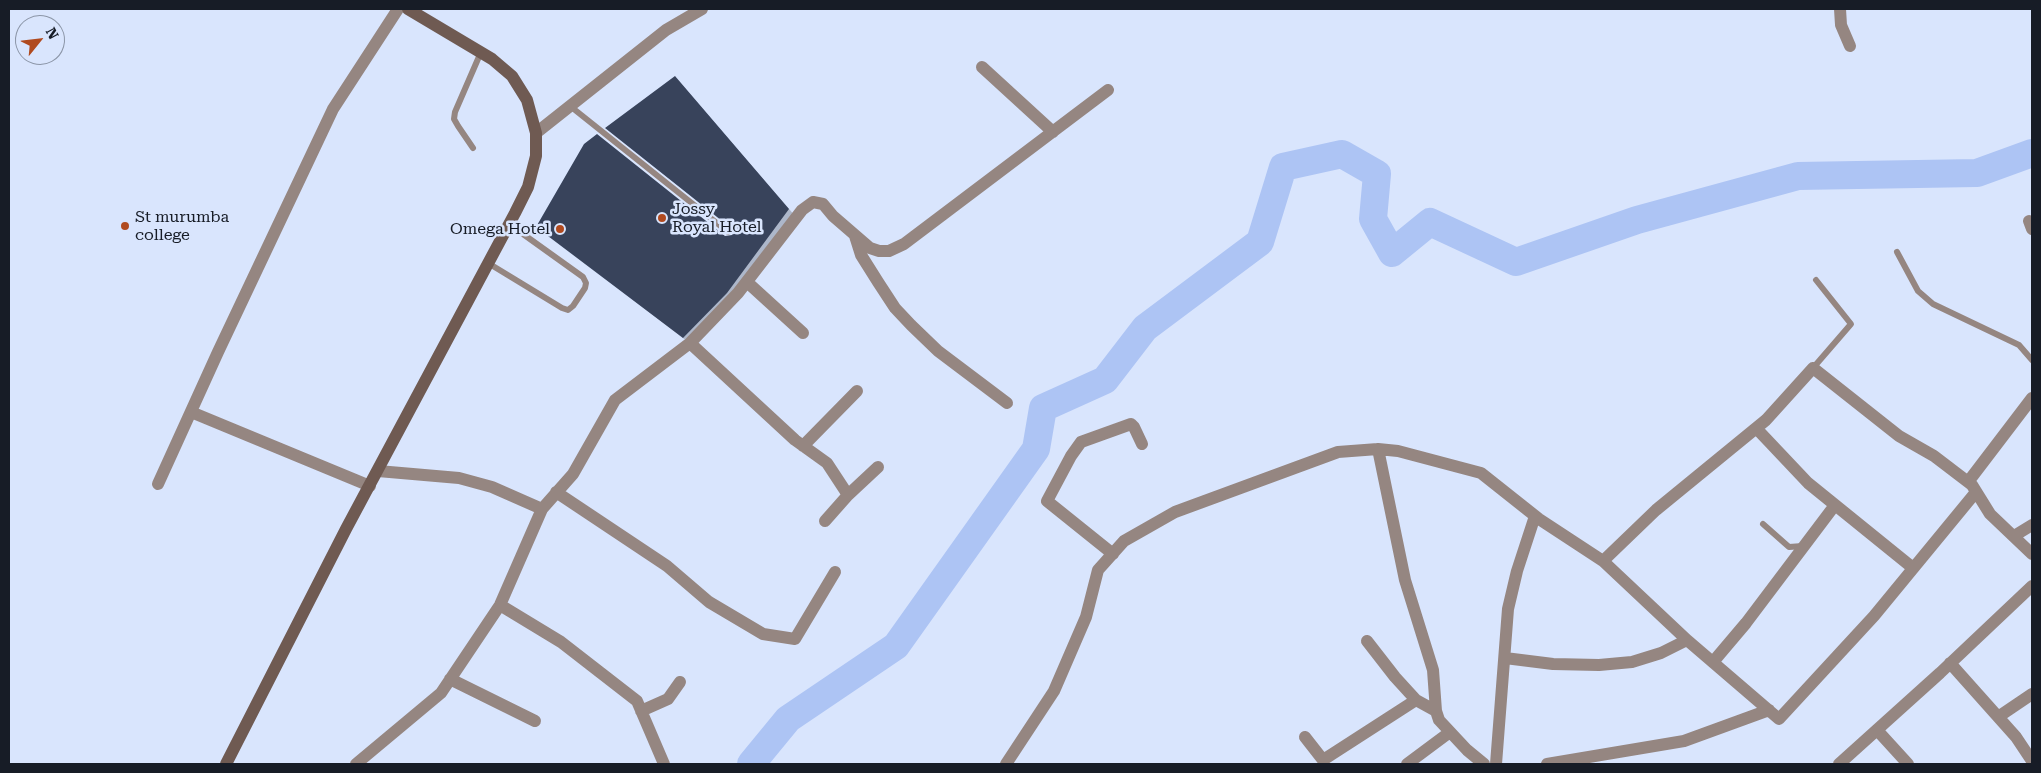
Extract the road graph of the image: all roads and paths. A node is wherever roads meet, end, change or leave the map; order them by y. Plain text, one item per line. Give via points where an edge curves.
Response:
1 (398, 9) edge
2 (408, 9) edge
3 (702, 9) edge
4 (1840, 9) edge
5 (1850, 46) dead end
6 (481, 52) junction
7 (982, 67) dead end
8 (1108, 90) dead end
9 (570, 106) junction
10 (1053, 132) junction
11 (536, 133) junction
12 (473, 148) dead end
13 (509, 224) junction
14 (728, 232) dead end
15 (854, 234) junction
16 (1897, 252) dead end
17 (488, 263) junction
18 (1816, 280) dead end
19 (747, 282) junction
20 (803, 333) dead end
21 (690, 343) junction
22 (2032, 360) edge
23 (1813, 368) junction
24 (857, 391) dead end
25 (2032, 398) edge
26 (1006, 403) dead end
27 (191, 412) junction
28 (1756, 428) junction
29 (1142, 444) dead end
30 (803, 446) junction
31 (1378, 449) junction
32 (878, 467) dead end
33 (378, 471) junction
34 (158, 484) dead end
35 (370, 486) junction
36 (1972, 487) junction
37 (556, 492) junction
38 (848, 495) junction
39 (1835, 505) junction
40 (542, 509) junction
41 (1535, 516) junction
42 (825, 521) dead end
43 (1763, 524) dead end
44 (2032, 525) edge
45 (2014, 536) junction
46 (1804, 546) junction
47 (1112, 554) junction
48 (2032, 554) edge
49 (1603, 561) junction
50 (1913, 568) junction
51 (835, 572) dead end
52 (2032, 586) edge
53 (500, 605) junction
54 (1687, 640) junction
55 (1367, 641) dead end
56 (1505, 658) junction
57 (1713, 662) junction
58 (1950, 663) junction
59 (450, 679) junction
60 (680, 682) dead end
61 (2032, 694) edge
62 (1416, 700) junction
63 (1769, 710) junction
64 (641, 711) junction
65 (1436, 712) junction
66 (1998, 717) junction
67 (535, 721) dead end
68 (1877, 730) junction
69 (1450, 732) junction
70 (1304, 737) dead end
71 (2032, 761) edge
72 (226, 764) edge
73 (356, 764) edge
74 (664, 764) edge
75 (1006, 764) edge
76 (1407, 764) edge
77 (1484, 764) edge
78 (1496, 764) edge
79 (1547, 764) edge
80 (1839, 764) edge
81 (1908, 764) edge

1 - 27 street via 333,109
2 - 6 street
3 - 9 street via 666,30
4 - 5 street via 1841,25
6 - 11 street via 512,76 527,100
6 - 12 lane via 454,112 454,119
7 - 10 street
8 - 10 street
9 - 11 street
9 - 14 lane
10 - 15 street via 904,244 889,251 879,251 870,248
11 - 13 street via 536,156 528,187
13 - 17 street
13 - 17 lane via 583,277 585,288 568,310
15 - 19 street via 822,204 813,202 802,210
15 - 26 street via 861,255 895,308 910,325 938,351
16 - 22 lane via 1918,291 1933,304 2019,345
17 - 33 street
18 - 23 lane via 1851,324
19 - 20 street
19 - 21 street
21 - 30 street
21 - 37 street via 615,400 573,474
23 - 28 street
23 - 36 street via 1899,436 1934,456
24 - 30 street
25 - 36 street
27 - 34 street
27 - 35 street
28 - 39 street via 1808,483
28 - 49 street via 1656,510
29 - 47 street via 1131,424 1081,442 1047,501
30 - 38 street via 827,463
31 - 41 street via 1398,451 1481,473
31 - 47 street via 1338,452 1175,512 1124,541
31 - 65 street via 1405,580 1433,670
32 - 38 street
33 - 35 street
33 - 40 street via 459,478 492,487
35 - 72 street
36 - 45 street via 1990,514
36 - 50 street
37 - 40 street
37 - 51 street via 667,566 709,602 762,634 795,639
38 - 42 street
39 - 46 street
39 - 50 street
40 - 53 street
41 - 49 street
41 - 56 street via 1508,609
43 - 46 lane via 1789,546
44 - 45 street
45 - 48 street
46 - 57 street
47 - 75 street via 1098,570 1086,617 1054,691
49 - 54 street
50 - 63 street via 1874,616 1779,719
52 - 58 street
53 - 59 street
53 - 64 street via 594,666 637,701
54 - 56 street via 1632,662 1553,664
54 - 57 street
55 - 62 street
56 - 78 street
57 - 63 street
58 - 66 street
58 - 68 street
59 - 67 street
59 - 73 street via 441,693
60 - 64 street via 668,699
61 - 66 street
62 - 65 street
62 - 70 street via 1324,760
63 - 79 street via 1684,741
64 - 74 street
65 - 69 street via 1438,720
66 - 71 street
68 - 80 street
68 - 81 street
69 - 76 street
69 - 77 street

